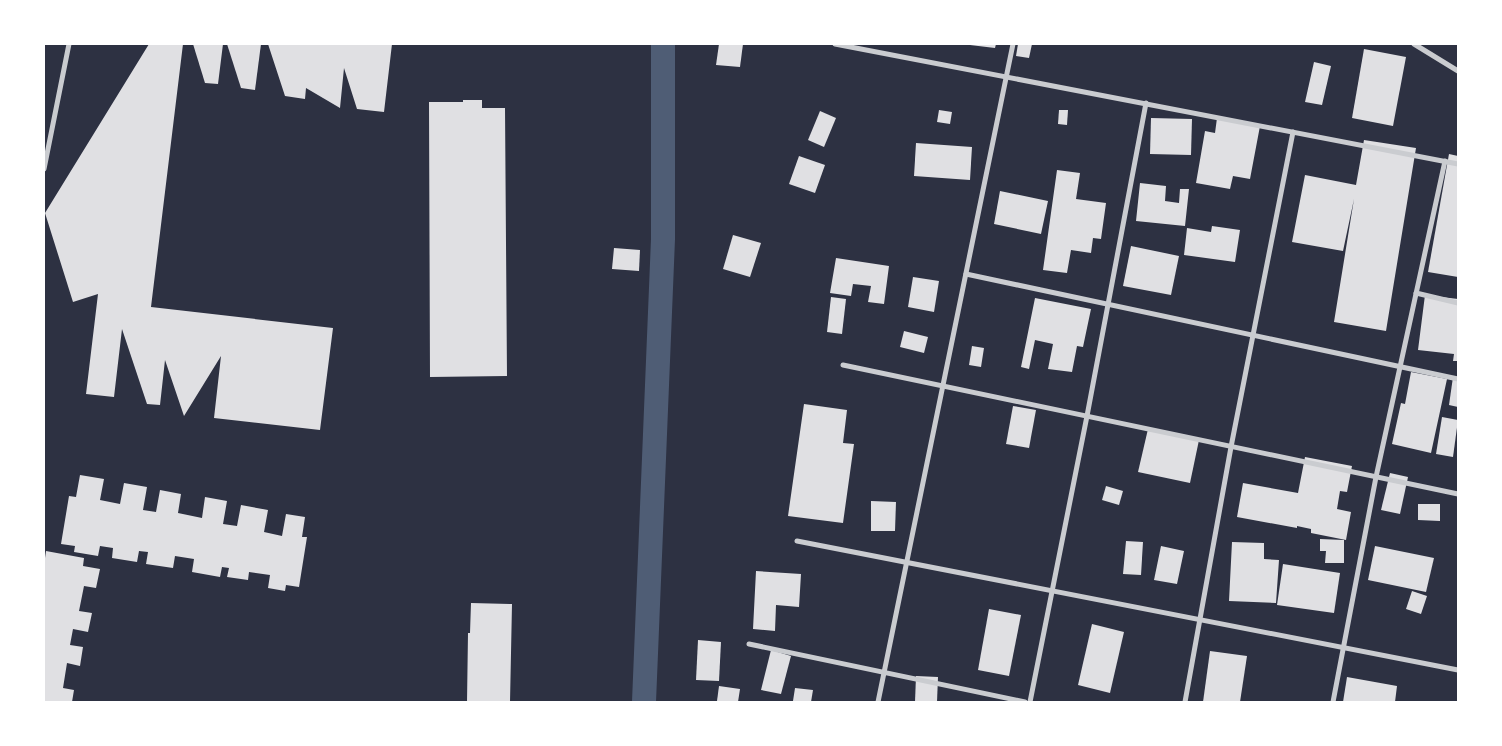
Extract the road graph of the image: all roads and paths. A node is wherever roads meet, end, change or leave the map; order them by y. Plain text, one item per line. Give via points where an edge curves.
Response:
1 (69, 44) edge
2 (835, 44) edge
3 (1013, 44) edge
4 (1414, 44) edge
5 (1458, 71) edge
6 (1006, 76) junction
7 (1146, 104) junction
8 (1294, 132) junction
9 (1445, 161) junction
10 (1458, 164) edge
11 (44, 169) edge
12 (966, 274) junction
13 (1416, 293) junction
14 (1458, 302) edge
15 (1108, 304) junction
16 (1253, 335) junction
17 (843, 365) dead end
18 (1400, 367) junction
19 (1458, 379) edge
20 (944, 386) junction
21 (1086, 416) junction
22 (1231, 446) junction
23 (1376, 477) junction
24 (1458, 494) edge
25 (797, 541) dead end
26 (907, 562) junction
27 (1052, 591) junction
28 (1200, 619) junction
29 (750, 644) dead end
30 (1343, 647) junction
31 (1458, 670) edge
32 (884, 672) junction
33 (878, 702) edge
34 (1025, 702) edge
35 (1030, 702) edge
36 (1186, 702) edge
37 (1333, 702) edge

1 - 11 street
2 - 6 street
3 - 6 street
4 - 5 street
6 - 7 street
6 - 12 street
7 - 8 street
7 - 15 street
8 - 9 street
8 - 16 street
9 - 10 street
9 - 13 street
12 - 15 street
12 - 20 street
13 - 14 street
13 - 18 street
15 - 16 street
15 - 21 street
16 - 18 street
16 - 22 street
17 - 20 street
18 - 19 street
18 - 23 street
20 - 21 street
20 - 26 street
21 - 22 street
21 - 27 street
22 - 23 street
22 - 28 street
23 - 24 street
23 - 30 street
25 - 26 street
26 - 27 street
26 - 32 street
27 - 28 street
27 - 35 street
28 - 30 street
28 - 36 street
29 - 32 street
30 - 31 street
30 - 37 street
32 - 33 street
32 - 34 street

